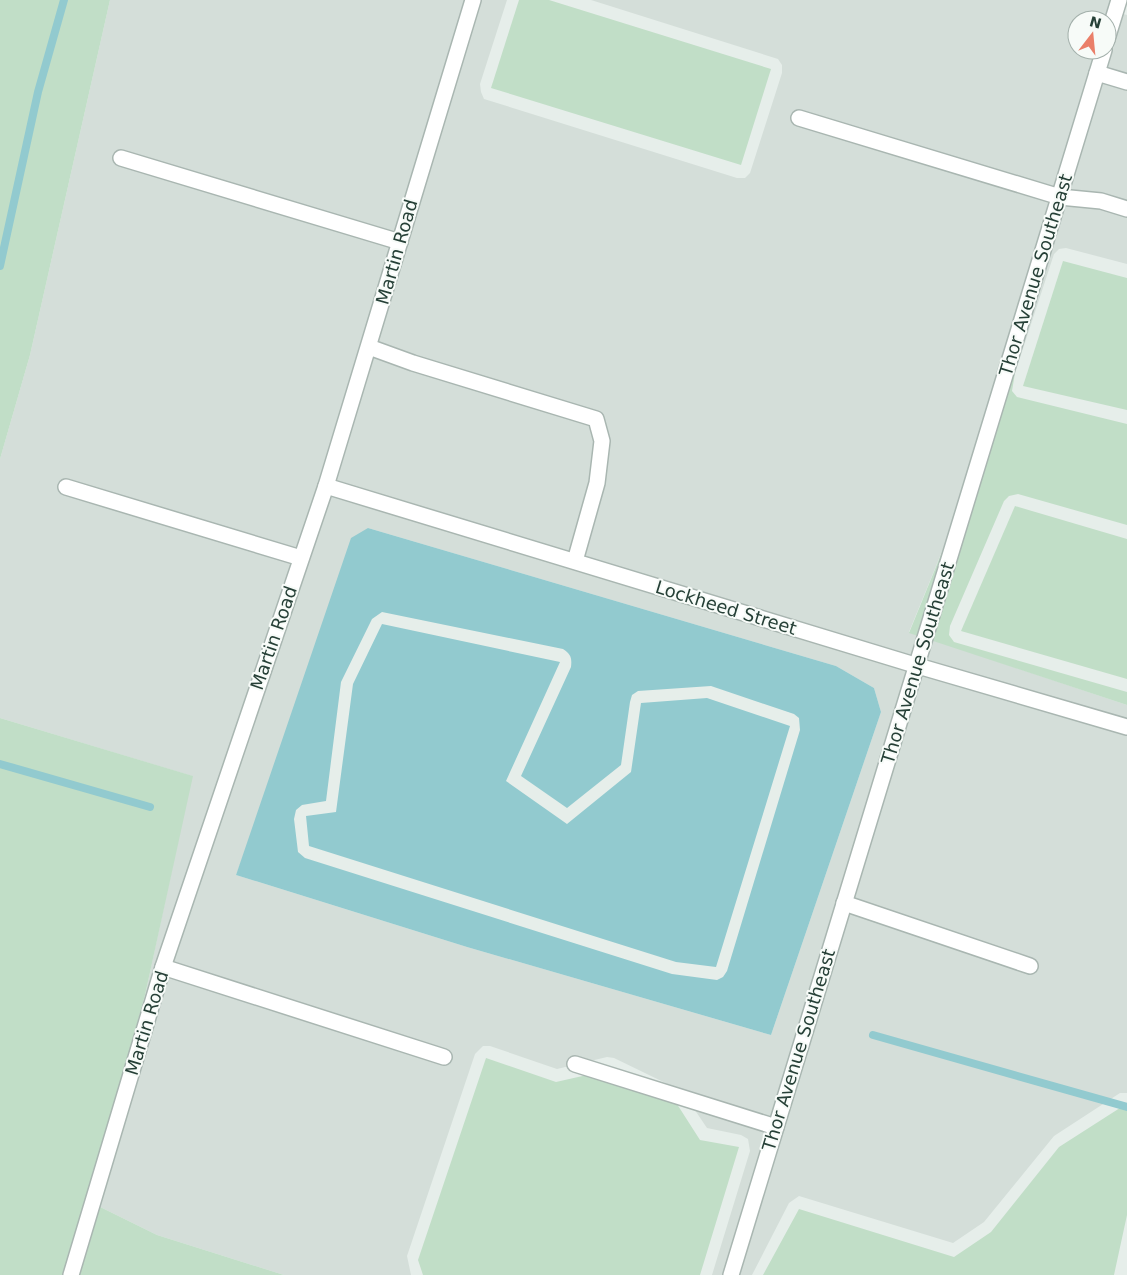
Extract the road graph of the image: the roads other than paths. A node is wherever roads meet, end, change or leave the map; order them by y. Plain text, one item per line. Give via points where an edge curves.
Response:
1 (472, 0) edge
2 (1101, 60) edge
3 (1097, 73) junction
4 (1127, 82) edge
5 (799, 118) dead end
6 (121, 158) dead end
7 (1060, 197) junction
8 (1127, 209) edge
9 (400, 242) junction
10 (369, 347) junction
11 (326, 486) junction
12 (66, 487) dead end
13 (301, 558) junction
14 (575, 562) junction
15 (918, 666) junction
16 (1127, 727) edge
17 (844, 904) junction
18 (1030, 966) dead end
19 (164, 967) junction
20 (444, 1057) dead end
21 (574, 1064) dead end
22 (776, 1127) junction
23 (71, 1275) edge
24 (731, 1275) edge

1 - 9 street, Martin Road
2 - 3 street, Thor Avenue Southeast
3 - 4 street
3 - 7 street, Thor Avenue Southeast
5 - 7 street
6 - 9 street
7 - 8 street via 1100,201
7 - 15 street, Thor Avenue Southeast
9 - 10 street, Martin Road
10 - 11 street, Martin Road
10 - 14 street via 596,419 602,441 597,483
11 - 13 street, Martin Road
11 - 14 street, Lockheed Street
12 - 13 street
13 - 19 street, Martin Road
14 - 15 street, Lockheed Street
15 - 16 street, Lockheed Street
15 - 17 street, Thor Avenue Southeast
17 - 18 street
17 - 22 street, Thor Avenue Southeast
19 - 20 street
19 - 23 street, Martin Road
21 - 22 street
22 - 24 street, Thor Avenue Southeast

